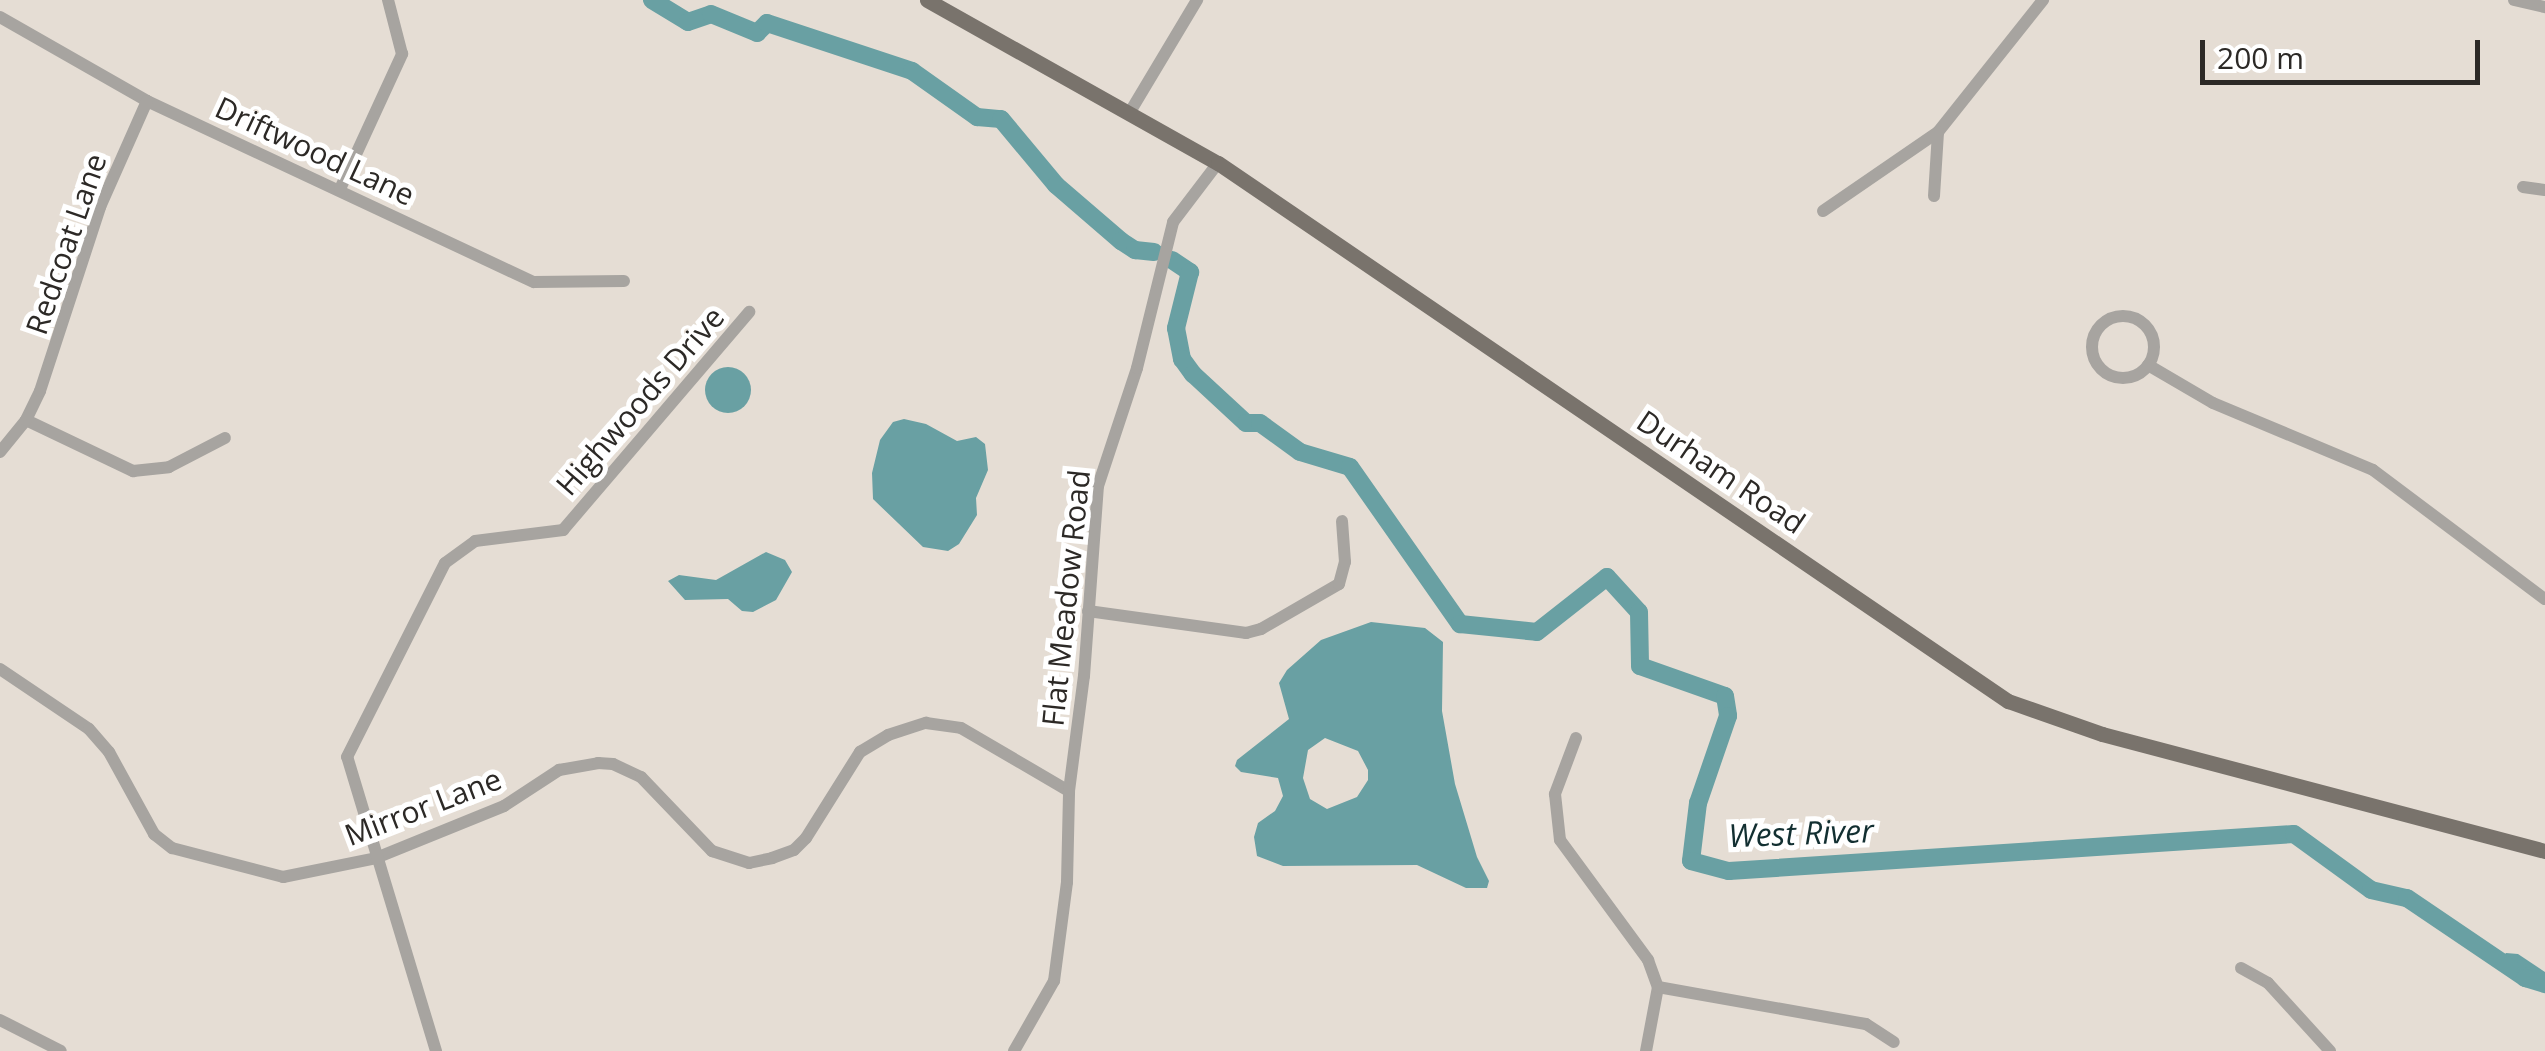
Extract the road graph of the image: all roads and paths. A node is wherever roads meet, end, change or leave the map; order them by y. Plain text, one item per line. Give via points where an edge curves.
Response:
1 (388, 0) edge
2 (927, 0) edge
3 (1197, 0) edge
4 (2043, 0) edge
5 (2514, 0) edge
6 (2545, 7) edge
7 (0, 17) edge
8 (147, 102) junction
9 (1130, 112) junction
10 (1938, 132) junction
11 (1218, 163) junction
12 (2523, 187) dead end
13 (340, 189) junction
14 (2545, 190) edge
15 (1934, 196) dead end
16 (1823, 211) dead end
17 (624, 281) dead end
18 (750, 312) dead end
19 (2148, 365) junction
20 (26, 420) junction
21 (226, 438) dead end
22 (0, 452) edge
23 (1342, 520) dead end
24 (2545, 599) edge
25 (1088, 611) junction
26 (0, 669) edge
27 (1576, 738) dead end
28 (1069, 791) junction
29 (2545, 851) edge
30 (376, 858) junction
31 (2241, 968) dead end
32 (1658, 987) junction
33 (0, 1020) edge
34 (1894, 1042) dead end
35 (61, 1051) edge
36 (436, 1051) edge
37 (1014, 1051) edge
38 (1646, 1051) edge
39 (2330, 1051) edge

1 - 13 street via 402,54
2 - 9 main road, Durham Road
3 - 9 street
4 - 10 street
5 - 6 street
7 - 8 street, Driftwood Lane
8 - 13 street, Driftwood Lane
8 - 20 street, Redcoat Lane via 100,207 46,378
9 - 11 main road, Durham Road
10 - 15 street
10 - 16 street
11 - 25 street, Flat Meadow Road via 1181,206 1168,236 1137,368 1098,486
11 - 29 main road, Durham Road via 2008,701 2102,734
12 - 14 street
13 - 17 street, Driftwood Lane via 534,282
18 - 30 street, Highwoods Drive via 563,530 475,541 446,563 346,757
19 - 19 street via 2134,376 2109,375 2093,356 2096,332 2115,317 2141,322 2154,345
19 - 24 street via 2213,403 2372,470
20 - 21 street via 132,471 170,466
20 - 22 street, Redcoat Lane
23 - 25 street via 1339,584 1261,630
25 - 28 street, Flat Meadow Road
26 - 30 street, Mirror Lane via 89,729 154,834 172,848 282,877
27 - 32 street via 1556,794 1560,840 1648,960
28 - 30 street, Mirror Lane via 961,728 926,722 860,752 806,838 772,858 748,862 712,851 640,777 598,763 559,770 504,806
28 - 37 street, Flat Meadow Road via 1067,882 1054,980
30 - 36 street, Highwoods Drive
31 - 39 street via 2268,983
32 - 34 street via 1866,1024
32 - 38 street
33 - 35 street

